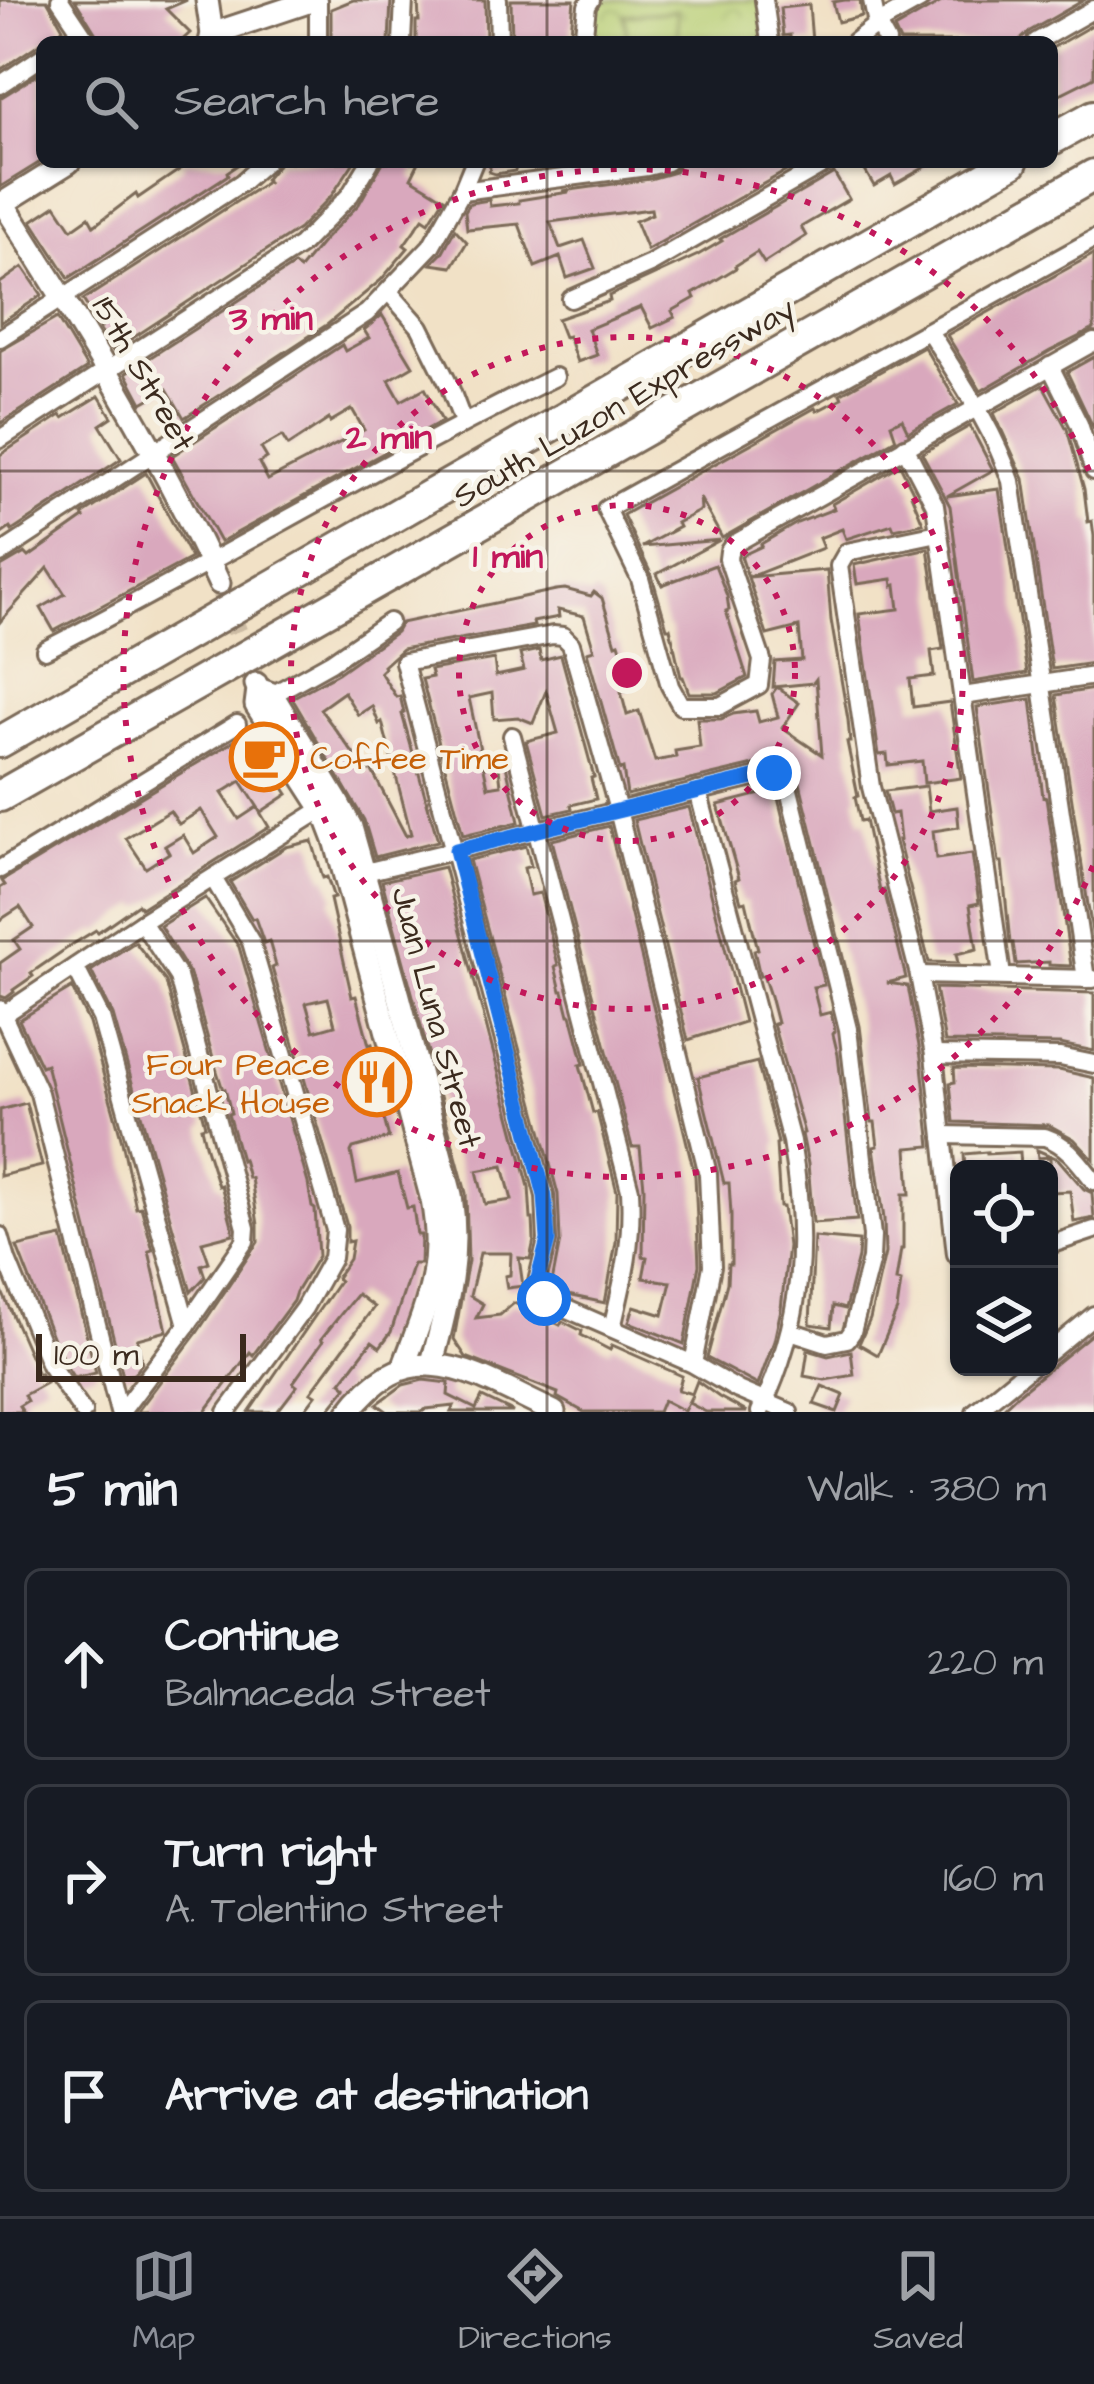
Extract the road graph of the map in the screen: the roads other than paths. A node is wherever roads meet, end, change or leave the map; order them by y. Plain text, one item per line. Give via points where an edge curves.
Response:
1 (60, 0) edge
2 (207, 0) edge
3 (316, 0) edge
4 (404, 0) edge
5 (498, 0) edge
6 (591, 0) edge
7 (764, 0) edge
8 (872, 0) edge
9 (920, 0) edge
10 (1094, 9) edge
11 (878, 24) junction
12 (77, 36) edge
13 (211, 36) edge
14 (217, 36) edge
15 (318, 36) edge
16 (402, 36) edge
17 (499, 36) edge
18 (584, 36) edge
19 (769, 36) edge
20 (862, 36) edge
21 (884, 36) edge
22 (1047, 36) edge
23 (36, 61) edge
24 (0, 85) edge
25 (1094, 116) edge
26 (1058, 137) edge
27 (59, 168) edge
28 (258, 168) edge
29 (366, 168) edge
30 (472, 168) edge
31 (597, 168) edge
32 (818, 168) edge
33 (1002, 168) edge
34 (562, 171) edge
35 (1094, 175) edge
36 (462, 191) junction
37 (2, 204) edge
38 (1094, 239) edge
39 (389, 292) junction
40 (63, 297) junction
41 (571, 299) dead end
42 (929, 331) junction
43 (0, 338) edge
44 (1094, 342) edge
45 (1050, 367) junction
46 (107, 369) junction
47 (555, 376) dead end
48 (976, 407) junction
49 (463, 422) junction
50 (0, 439) edge
51 (905, 447) junction
52 (154, 452) junction
53 (1094, 471) edge
54 (938, 533) junction
55 (0, 554) edge
56 (214, 573) junction
57 (389, 622) dead end
58 (45, 650) dead end
59 (1094, 676) edge
60 (1041, 686) junction
61 (260, 693) joint
62 (963, 696) junction
63 (237, 724) dead end
64 (512, 736) dead end
65 (0, 742) edge
66 (698, 791) junction
67 (0, 796) edge
68 (330, 805) junction
69 (618, 810) junction
70 (537, 830) junction
71 (456, 850) junction
72 (0, 869) edge
73 (356, 875) junction
74 (213, 878) junction
75 (142, 922) junction
76 (75, 967) junction
77 (919, 975) junction
78 (1002, 976) junction
79 (1090, 979) edge
80 (1, 1013) edge
81 (934, 1055) junction
82 (1094, 1064) edge
83 (943, 1135) junction
84 (1094, 1181) edge
85 (950, 1199) edge
86 (447, 1229) junction
87 (1094, 1230) edge
88 (0, 1236) edge
89 (1058, 1242) edge
90 (1094, 1315) edge
91 (188, 1325) junction
92 (611, 1328) junction
93 (790, 1331) junction
94 (1058, 1345) edge
95 (432, 1363) junction
96 (693, 1364) junction
97 (403, 1368) junction
98 (1019, 1376) edge
99 (762, 1407) edge
100 (546, 1410) edge
101 (83, 1412) edge
102 (120, 1412) edge
103 (227, 1412) edge
104 (350, 1412) edge
105 (789, 1412) edge
106 (975, 1412) edge

1 - 12 street
2 - 13 street
3 - 14 street
3 - 15 street
4 - 16 street
5 - 17 street
6 - 18 street
7 - 19 street
8 - 11 street
9 - 11 street
10 - 22 street
11 - 20 street
11 - 21 street
23 - 24 street
25 - 26 highway
27 - 37 street
28 - 40 street
29 - 46 street via 300,246
30 - 36 street
31 - 34 street
32 - 41 street via 650,264
33 - 65 highway, South Luzon Expressway
34 - 36 street
35 - 67 highway, South Luzon Expressway
36 - 39 street via 431,246
37 - 40 street, 15th Street
38 - 42 street
39 - 49 street via 420,327
39 - 52 street
40 - 43 street
40 - 46 street, 15th Street
42 - 48 street
42 - 51 street via 606,509 640,579 681,706 720,706 759,686 762,660 729,551
44 - 45 street
45 - 48 street
45 - 53 street
46 - 50 street
46 - 52 street, 15th Street
47 - 49 street
48 - 51 street
48 - 60 street via 1010,482
49 - 56 street
51 - 54 street
52 - 55 street
52 - 56 street, 15th Street
54 - 62 street
54 - 77 street via 847,552 839,566 871,787
56 - 58 street
57 - 61 street via 331,662
59 - 60 street
60 - 62 street
60 - 79 street
61 - 68 street, Juan Luna Street
62 - 78 street
63 - 72 street
64 - 70 street
66 - 69 street
66 - 93 street via 791,1141 802,1233
66 - 93 street via 774,773 786,778 848,1029 871,1259 847,1339 827,1343
68 - 73 street, Juan Luna Street
68 - 74 street
69 - 70 street
69 - 71 street via 572,644 563,636 404,662
69 - 96 street via 708,1174 712,1267
70 - 71 street
70 - 92 street via 630,1190 632,1227
71 - 73 street
71 - 92 street via 545,1196 548,1240 535,1290
73 - 86 street, Juan Luna Street
74 - 75 street
74 - 103 street via 251,942 334,1230 332,1258 304,1308
75 - 76 street
75 - 91 street via 178,976 246,1228
76 - 80 street
76 - 91 street via 101,1018
77 - 78 street
77 - 81 street
78 - 79 street
80 - 102 street via 38,1093
81 - 82 street
81 - 83 street
83 - 84 street via 1045,1137 1069,1150
83 - 85 street
86 - 95 street, Juan Luna Street via 455,1266
86 - 97 street, Juan Luna Street
87 - 89 street
88 - 101 street via 50,1365
90 - 94 street
91 - 102 street
92 - 96 street
93 - 99 street
95 - 97 street
95 - 100 street via 477,1375
96 - 99 street
97 - 104 street
98 - 106 street
99 - 105 street

